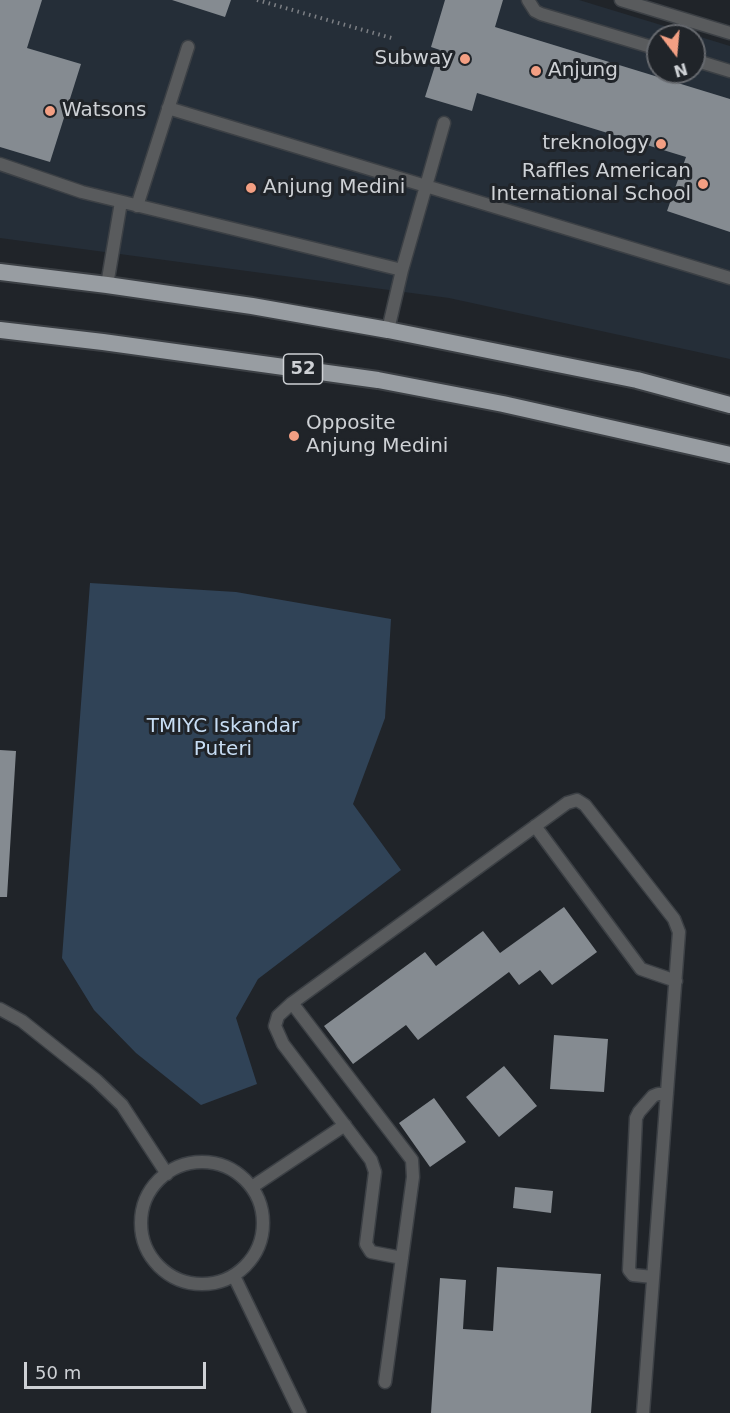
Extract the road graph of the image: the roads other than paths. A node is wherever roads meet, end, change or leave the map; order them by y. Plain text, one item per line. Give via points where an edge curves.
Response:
1 (528, 0) edge
2 (621, 0) edge
3 (730, 33) edge
4 (646, 45) edge
5 (188, 47) dead end
6 (706, 64) edge
7 (730, 71) edge
8 (168, 108) junction
9 (444, 123) dead end
10 (0, 164) edge
11 (426, 186) junction
12 (121, 202) junction
13 (137, 206) junction
14 (402, 270) junction
15 (0, 272) edge
16 (730, 279) edge
17 (107, 285) junction
18 (0, 330) edge
19 (388, 330) junction
20 (727, 403) edge
21 (730, 455) edge
22 (535, 826) junction
23 (676, 981) junction
24 (292, 1003) junction
25 (0, 1009) edge
26 (667, 1094) junction
27 (345, 1125) junction
28 (167, 1174) junction
29 (252, 1187) junction
30 (402, 1258) junction
31 (234, 1276) junction
32 (653, 1276) junction
33 (385, 1382) dead end
34 (300, 1413) edge
35 (643, 1413) edge

1 - 4 lane via 541,14
2 - 3 lane
5 - 8 lane
6 - 7 lane
8 - 11 lane
8 - 13 lane
9 - 11 lane
10 - 12 lane
11 - 14 lane
11 - 16 lane
12 - 13 lane
12 - 17 lane
13 - 14 lane
14 - 19 lane
15 - 17 highway
17 - 19 highway
18 - 21 highway, 52 via 378,380
19 - 20 highway via 547,360
22 - 23 lane via 641,969
22 - 23 lane via 572,800 585,805 674,919 679,937
22 - 24 lane
23 - 26 lane
24 - 27 lane via 278,1016 276,1032
24 - 30 lane via 412,1160
25 - 28 lane via 96,1080 122,1105
26 - 32 lane
26 - 32 lane via 653,1096 636,1118 629,1270 633,1275
27 - 29 lane
27 - 30 lane via 371,1160 375,1172 366,1244 371,1252
28 - 29 lane via 182,1165 219,1164
28 - 31 lane via 153,1187 142,1209 141,1232 150,1257 169,1275 194,1285
29 - 31 lane via 261,1206 263,1232 254,1258
30 - 33 lane
31 - 34 lane
32 - 35 lane

